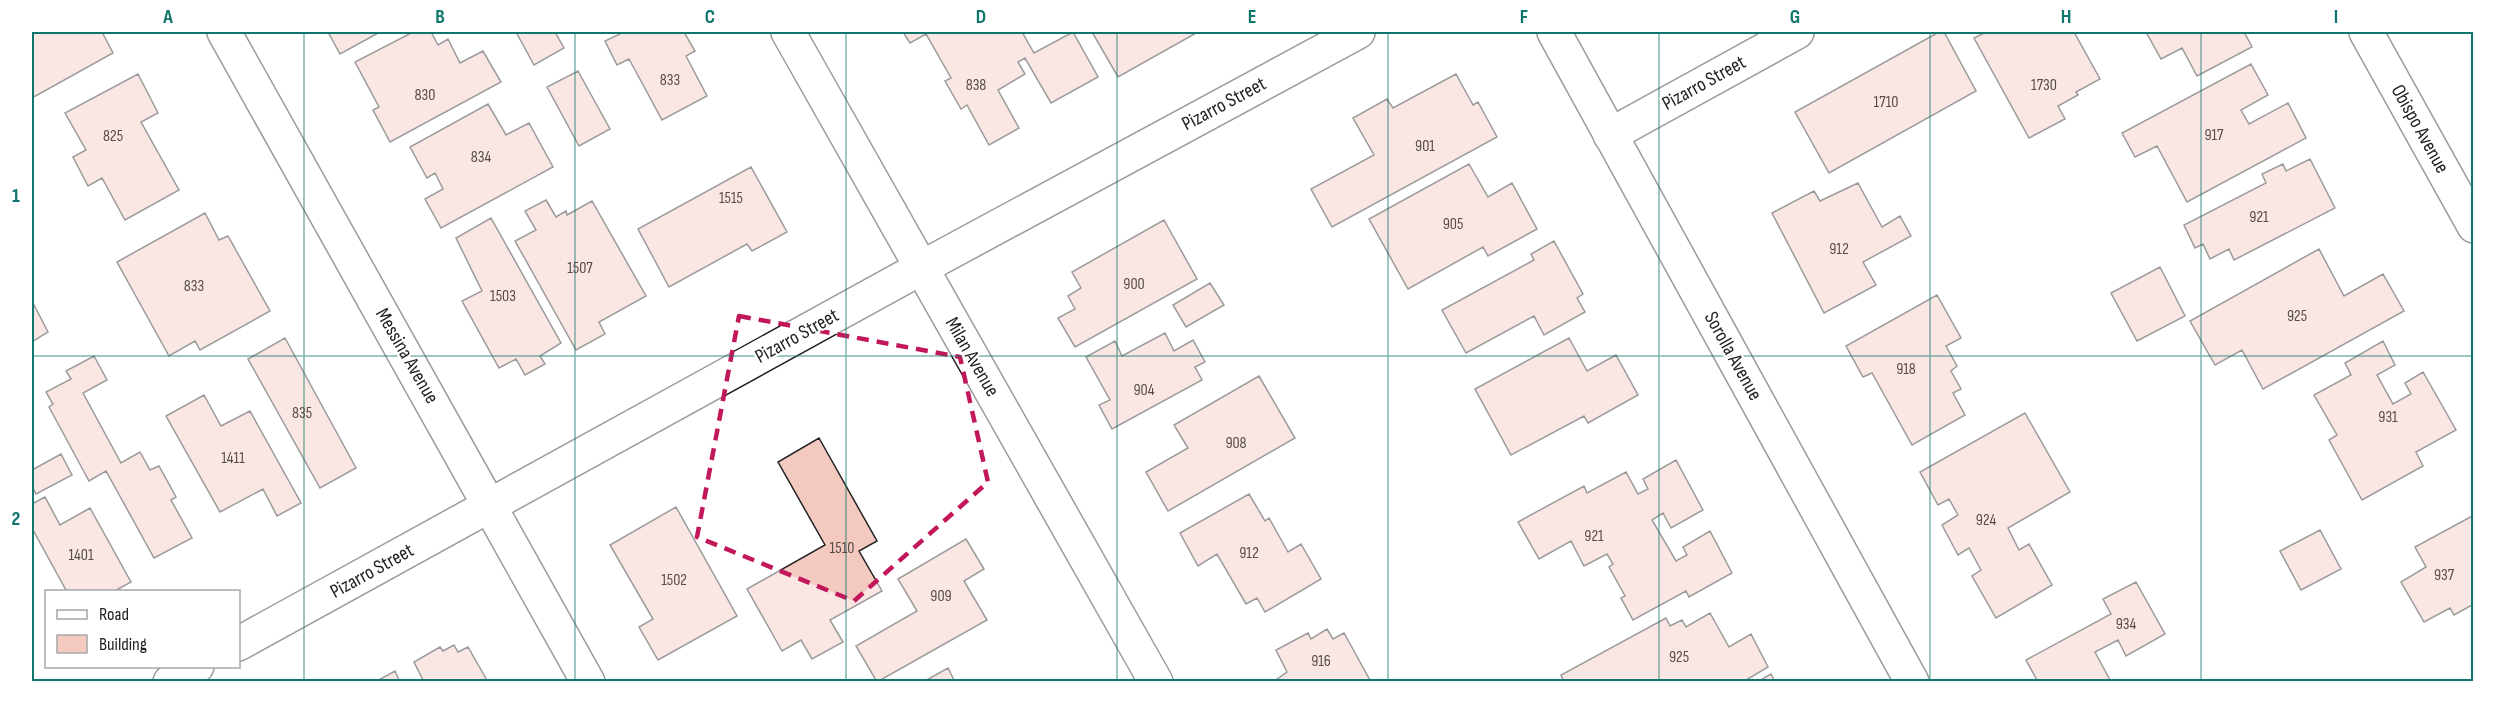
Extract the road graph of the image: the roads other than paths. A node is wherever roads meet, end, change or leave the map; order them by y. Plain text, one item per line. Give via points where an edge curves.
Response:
1 (224, 32) edge
2 (788, 32) edge
3 (1358, 32) edge
4 (1554, 32) edge
5 (1797, 32) edge
6 (2366, 32) edge
7 (1610, 135) junction
8 (2474, 226) edge
9 (921, 268) junction
10 (492, 506) junction
11 (240, 643) edge
12 (193, 668) edge
13 (170, 681) edge
14 (588, 681) edge
15 (1156, 681) edge
16 (1912, 681) edge

1 - 10 street, Messina Avenue
2 - 9 street, Milan Avenue
3 - 9 street, Pizarro Street
4 - 7 street, Sorolla Avenue
5 - 7 street, Pizarro Street
6 - 8 street, Obispo Avenue
7 - 16 street, Sorolla Avenue
9 - 10 street, Pizarro Street
9 - 15 street, Milan Avenue
10 - 11 street, Pizarro Street
10 - 14 street, Messina Avenue
12 - 13 street

